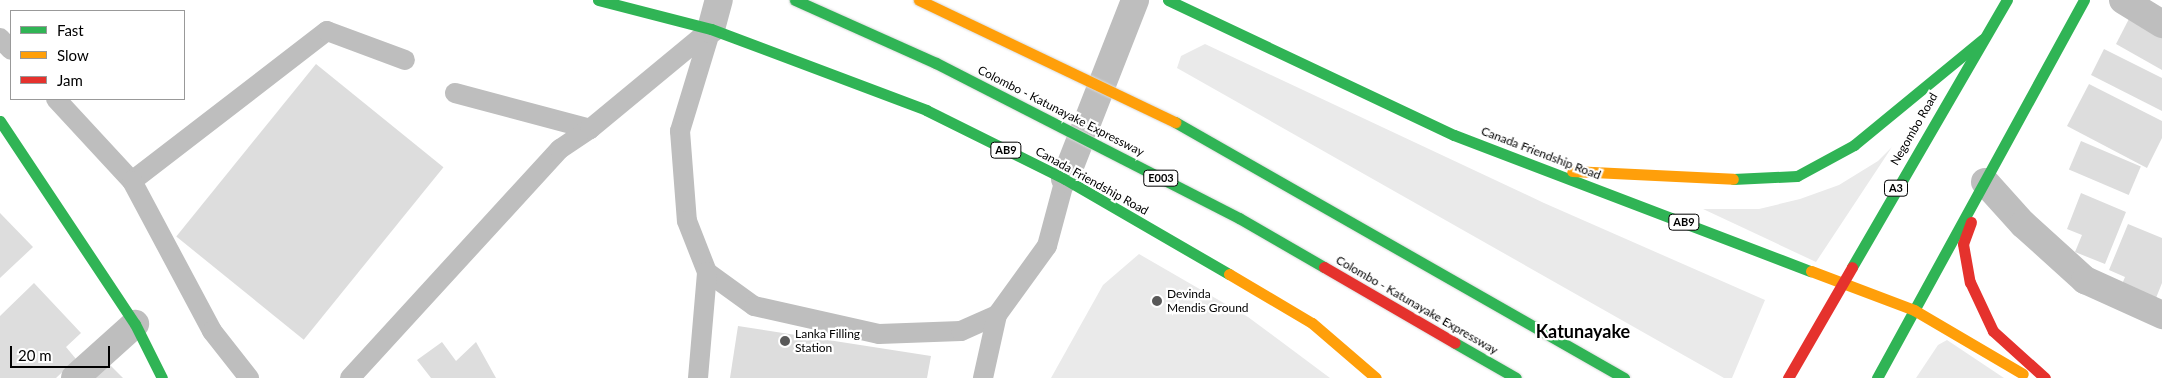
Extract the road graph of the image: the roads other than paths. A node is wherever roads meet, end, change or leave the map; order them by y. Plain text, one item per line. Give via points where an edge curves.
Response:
1 (598, 0) edge
2 (719, 0) edge
3 (795, 0) edge
4 (919, 0) edge
5 (1135, 0) edge
6 (1168, 0) edge
7 (2007, 0) edge
8 (2084, 0) edge
9 (2123, 0) edge
10 (2162, 24) edge
11 (711, 29) junction
12 (0, 38) edge
13 (1983, 39) junction
14 (10, 49) edge
15 (405, 60) dead end
16 (455, 93) dead end
17 (57, 100) edge
18 (0, 121) edge
19 (590, 129) junction
20 (1454, 135) junction
21 (1065, 180) junction
22 (132, 181) junction
23 (1985, 182) junction
24 (707, 272) junction
25 (1842, 281) junction
26 (1914, 310) junction
27 (997, 315) junction
28 (2162, 315) edge
29 (134, 324) junction
30 (75, 378) edge
31 (162, 378) edge
32 (249, 378) edge
33 (350, 378) edge
34 (698, 378) edge
35 (983, 378) edge
36 (1376, 378) edge
37 (1516, 378) edge
38 (1624, 378) edge
39 (1788, 378) edge
40 (1877, 378) edge
41 (2029, 378) edge
42 (2045, 378) edge

1 - 11 main road, Canada Friendship Road / AB9
2 - 11 street
3 - 37 main road, Colombo - Katunayake Expressway / E003, bridge via 936,63 1239,218
4 - 38 main road, bridge via 1196,132
5 - 21 street
6 - 20 main road, Canada Friendship Road / AB9
7 - 13 main road, Negombo Road / A3
8 - 23 main road
9 - 10 street
11 - 19 lane
11 - 21 main road, Canada Friendship Road / AB9 via 926,110
11 - 24 lane via 680,131 687,221
12 - 14 lane
13 - 20 main road via 1854,145 1797,176 1740,179 1571,171
13 - 25 main road, Negombo Road / A3
15 - 22 lane via 327,31
16 - 19 lane
17 - 22 lane
18 - 29 main road
19 - 33 lane via 560,149
20 - 25 main road, Canada Friendship Road / AB9
21 - 27 lane via 1047,246
21 - 36 main road, Canada Friendship Road / AB9 via 1312,323
22 - 32 lane via 212,331
23 - 26 main road
23 - 28 street via 2023,224 2085,280
23 - 42 main road via 1963,244 1970,282 1993,331
24 - 27 lane via 754,306 879,334 961,331
24 - 34 lane
25 - 26 main road, Canada Friendship Road / AB9
25 - 39 main road, Negombo Road / A3
26 - 40 main road
26 - 41 main road, Canada Friendship Road
27 - 35 lane
29 - 30 street
29 - 31 main road

